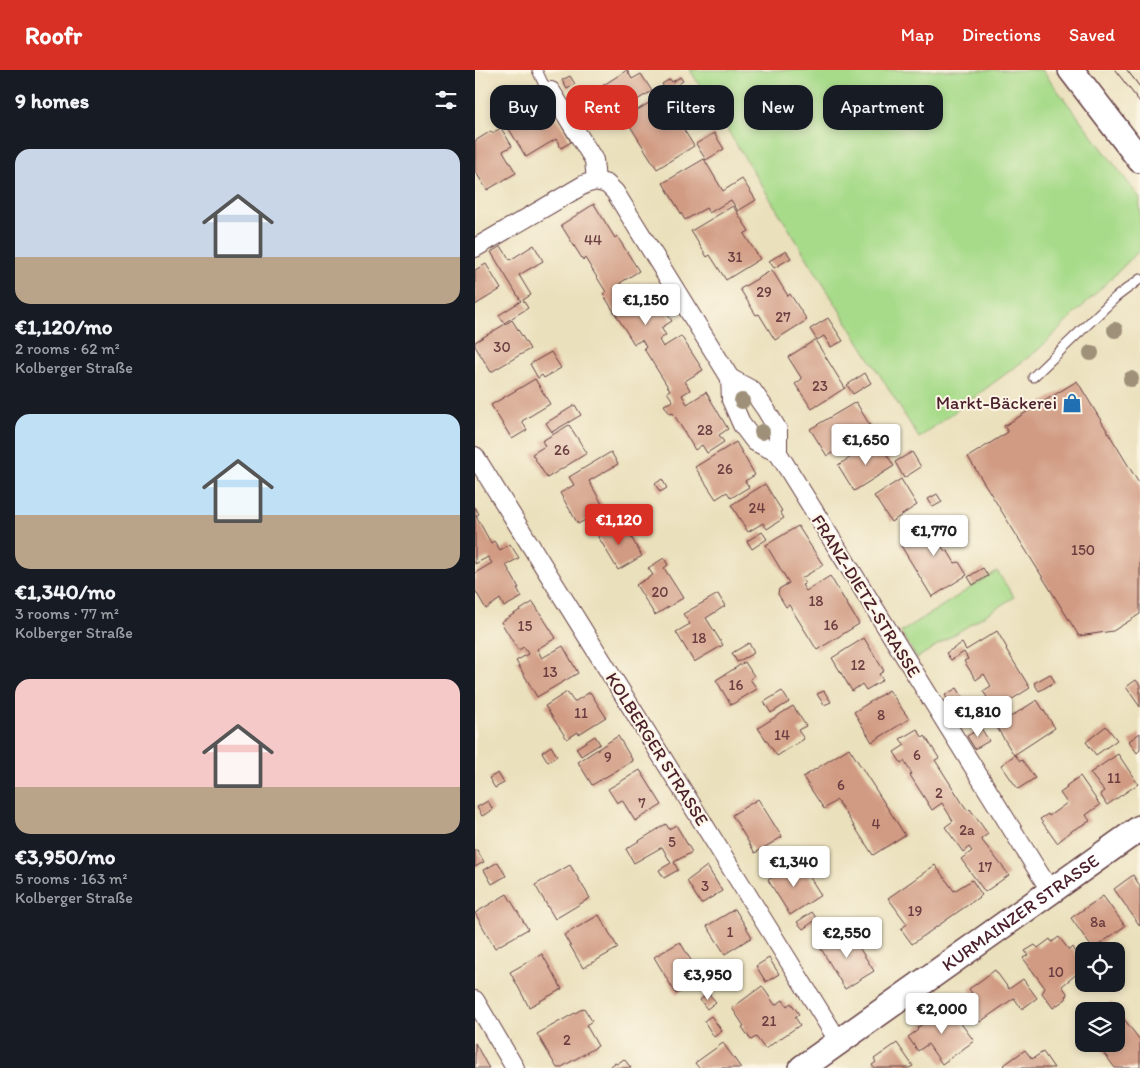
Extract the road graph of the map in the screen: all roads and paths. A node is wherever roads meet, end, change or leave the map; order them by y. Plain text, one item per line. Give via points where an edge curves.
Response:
1 (537, 70) edge
2 (1071, 70) edge
3 (545, 85) edge
4 (556, 99) edge
5 (1140, 160) edge
6 (596, 181) junction
7 (475, 248) edge
8 (1140, 279) edge
9 (1033, 377) dead end
10 (730, 378) junction
11 (766, 410) junction
12 (741, 425) junction
13 (778, 453) junction
14 (475, 456) edge
15 (1140, 828) edge
16 (1051, 892) junction
17 (475, 1000) edge
18 (839, 1042) junction
19 (515, 1068) edge
20 (802, 1068) edge

1 - 3 lane
2 - 5 main road
4 - 6 street via 595,160
6 - 7 street via 585,184
6 - 10 street, FRANZ-DIETZ-STRASSE via 607,184 615,192
8 - 9 lane via 1116,297
10 - 11 street, FRANZ-DIETZ-STRASSE via 752,390
10 - 12 street, FRANZ-DIETZ-STRASSE via 731,400
11 - 12 street
11 - 13 street, FRANZ-DIETZ-STRASSE via 778,430
12 - 13 street, FRANZ-DIETZ-STRASSE via 755,442
13 - 16 street, FRANZ-DIETZ-STRASSE
14 - 18 street, KOLBERGER STRASSE
15 - 16 main road, KURMAINZER STRASSE
16 - 18 main road, KURMAINZER STRASSE
17 - 19 street
18 - 20 main road, KURMAINZER STRASSE

